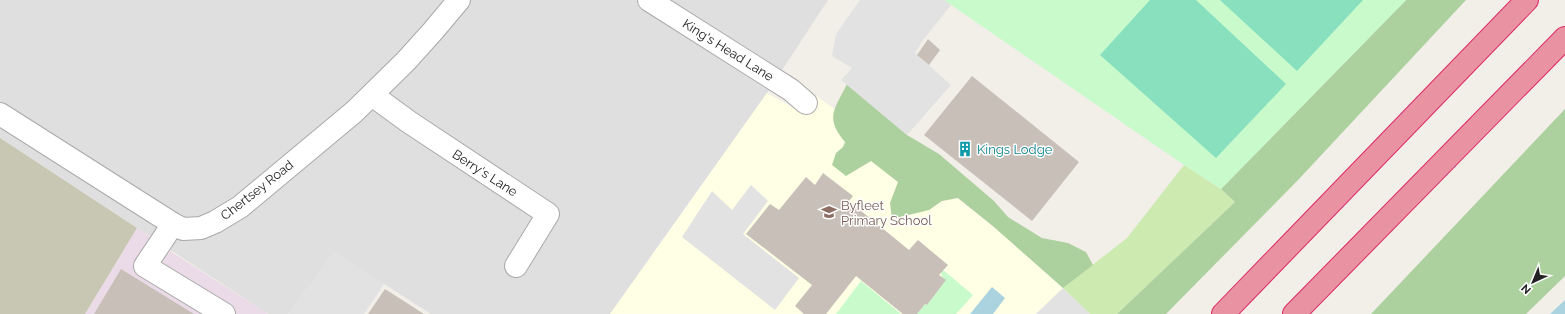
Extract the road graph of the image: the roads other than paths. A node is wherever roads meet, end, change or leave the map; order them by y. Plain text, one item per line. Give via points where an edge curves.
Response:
1 (459, 0) edge
2 (649, 0) edge
3 (1528, 0) edge
4 (1565, 38) edge
5 (372, 95) junction
6 (806, 103) dead end
7 (0, 114) edge
8 (173, 224) junction
9 (516, 266) dead end
10 (224, 314) edge
11 (1223, 314) edge
12 (1294, 314) edge

1 - 5 street, Chertsey Road
2 - 6 street, King's Head Lane via 791,90
3 - 11 highway
4 - 12 highway
5 - 8 street, Chertsey Road via 240,207 201,228 183,229
5 - 9 street, Berry's Lane via 548,214
7 - 8 street, Chertsey Road
8 - 10 street via 145,266

